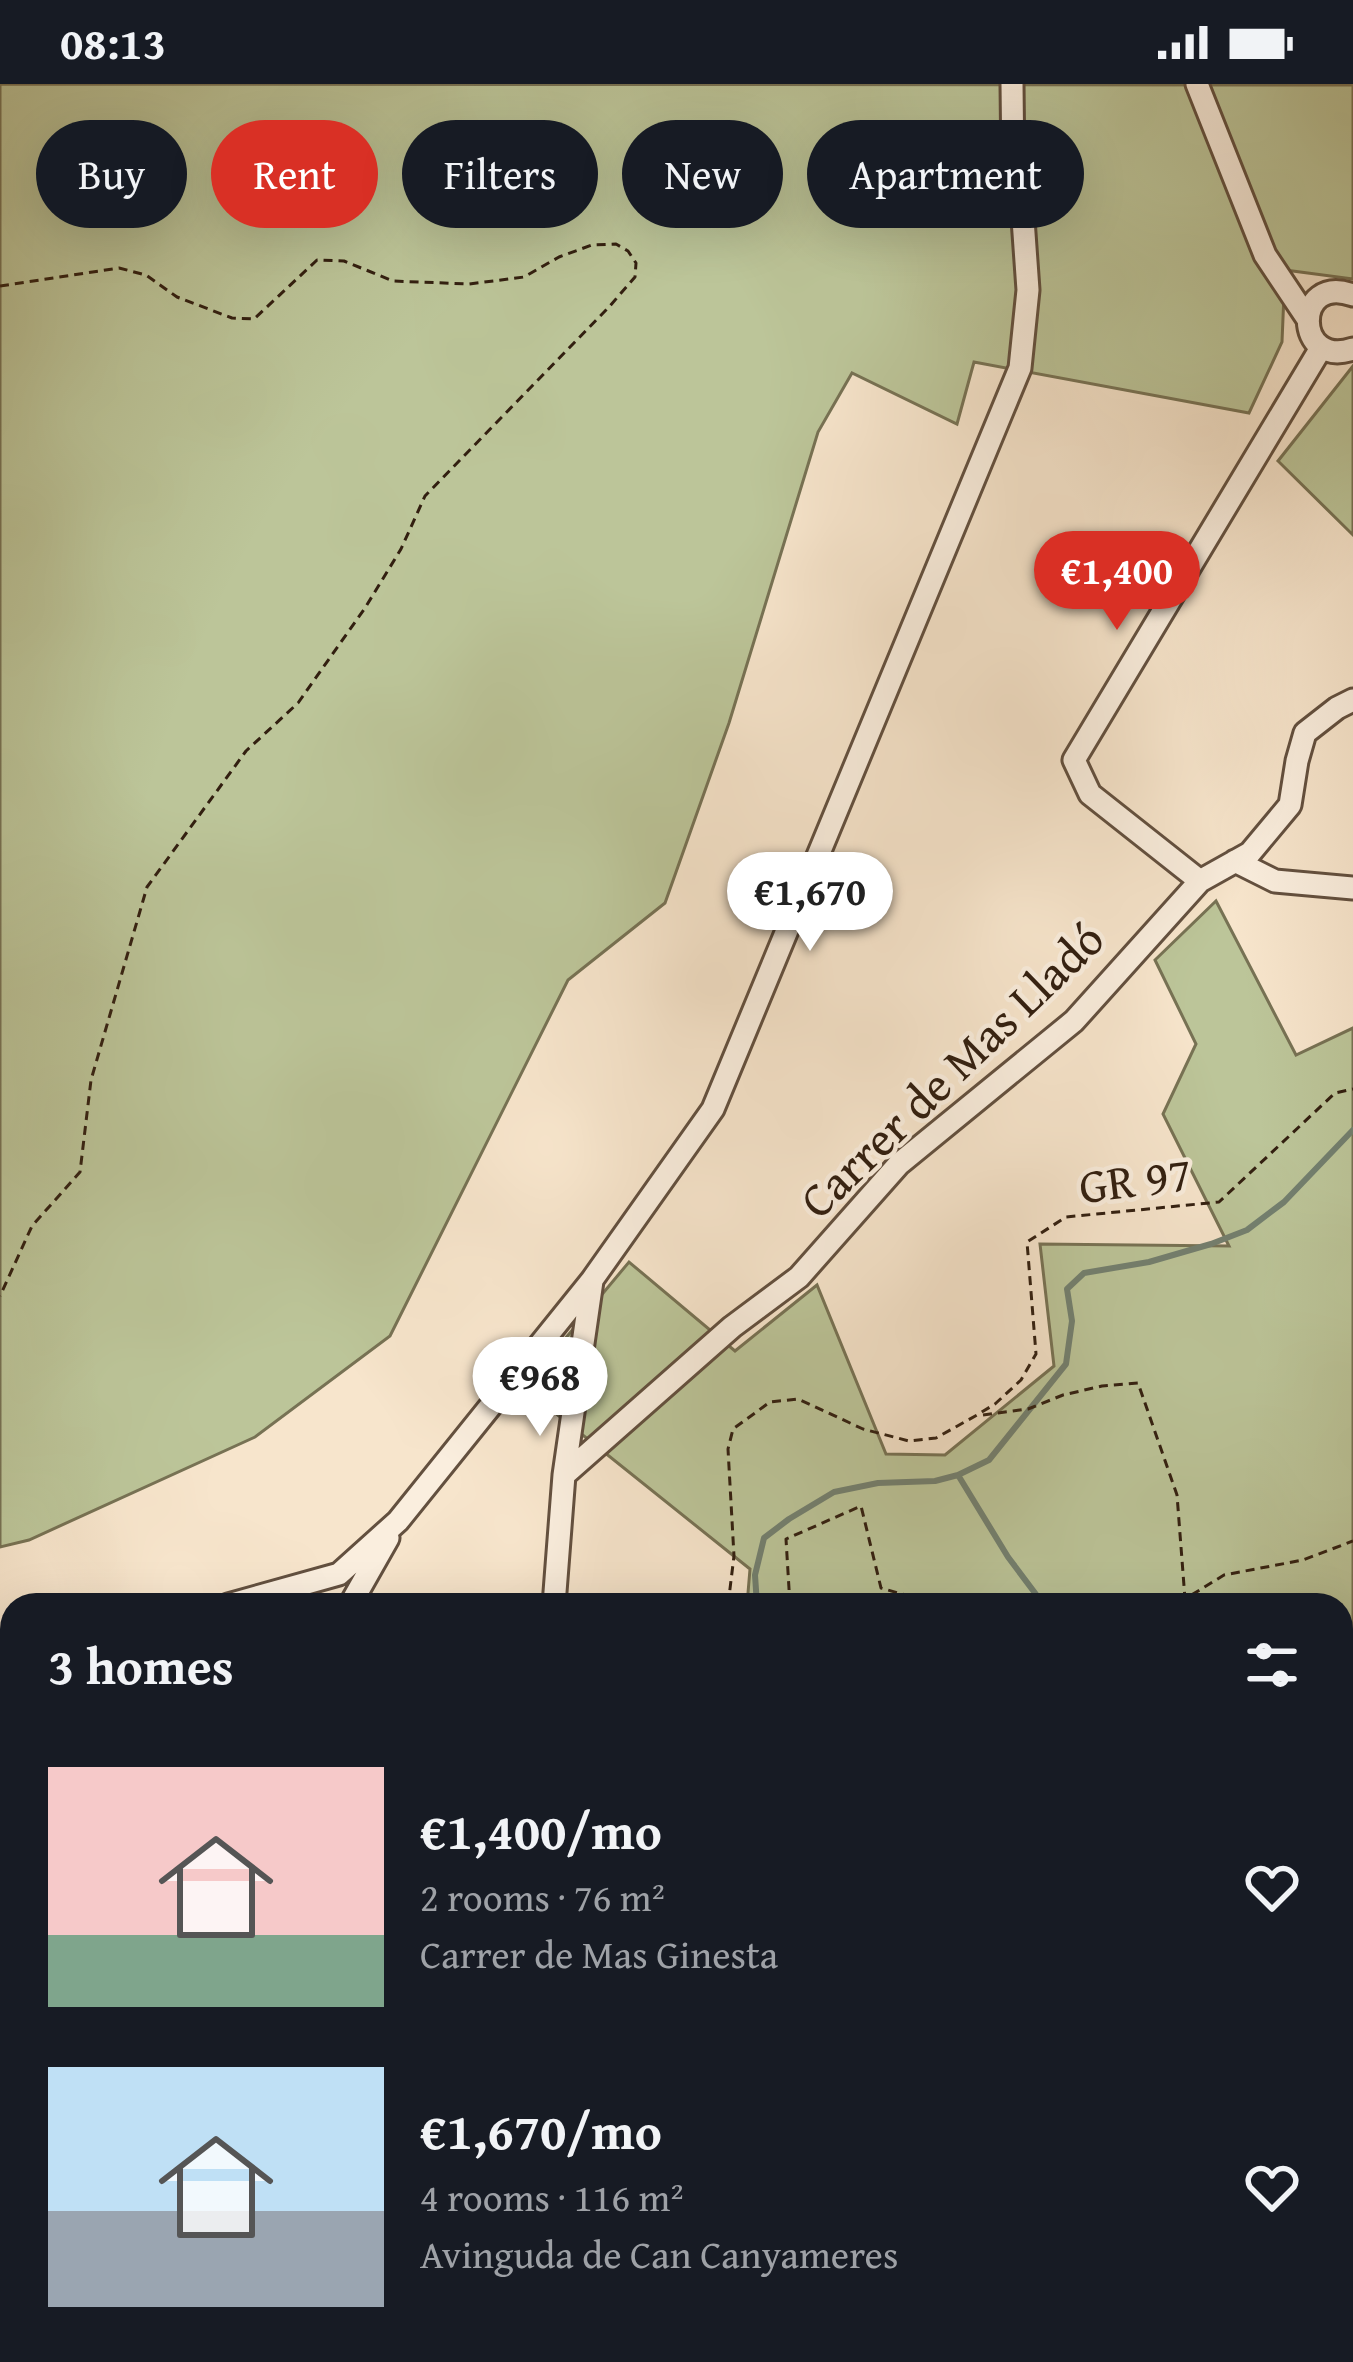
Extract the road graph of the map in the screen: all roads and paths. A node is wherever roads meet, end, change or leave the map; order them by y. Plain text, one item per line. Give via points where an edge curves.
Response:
1 (1012, 84) edge
2 (1197, 84) edge
3 (0, 286) edge
4 (1353, 295) edge
5 (1307, 318) junction
6 (1321, 348) junction
7 (1353, 349) edge
8 (1353, 700) edge
9 (1235, 861) junction
10 (1200, 881) junction
11 (1353, 888) edge
12 (1353, 1089) edge
13 (592, 1280) junction
14 (0, 1296) edge
15 (977, 1415) junction
16 (564, 1475) junction
17 (398, 1521) junction
18 (1353, 1541) edge
19 (1200, 1590) junction
20 (271, 1593) edge
21 (357, 1593) edge
22 (555, 1593) edge
23 (729, 1593) edge
24 (789, 1593) edge
25 (900, 1593) edge
26 (1185, 1593) edge
27 (1195, 1593) edge
28 (1199, 1593) edge

1 - 13 street via 1012,170 1028,290 1020,368 713,1109
2 - 5 street via 1265,255
3 - 14 path via 119,268 232,319 254,320 317,260 344,261 393,281 469,284 524,277 592,245 616,244 636,263 609,307 425,496 365,608 298,703 246,751 147,887 91,1080 80,1172 32,1226
4 - 5 street via 1326,293
5 - 6 street
6 - 7 street
6 - 10 street via 1074,760 1090,794
8 - 9 street, Carrer de Mas Lladó via 1305,733 1290,805
9 - 10 street, Carrer de Mas Lladó
9 - 11 street via 1275,881
10 - 16 street, Carrer de Mas Lladó via 1074,1021 898,1164 799,1276
12 - 15 path, GR 97 via 1335,1093 1219,1202 1066,1217 1027,1242 1036,1354 1021,1379
13 - 16 street
13 - 17 street
15 - 23 path, GR 97 via 936,1438 909,1442 798,1399 752,1414 734,1429 728,1449
15 - 26 path via 1138,1383 1177,1495
16 - 22 street
17 - 20 street via 339,1574
17 - 21 street
18 - 19 path via 1224,1575
19 - 27 path
19 - 28 path
24 - 25 path via 786,1539 862,1506 881,1588

